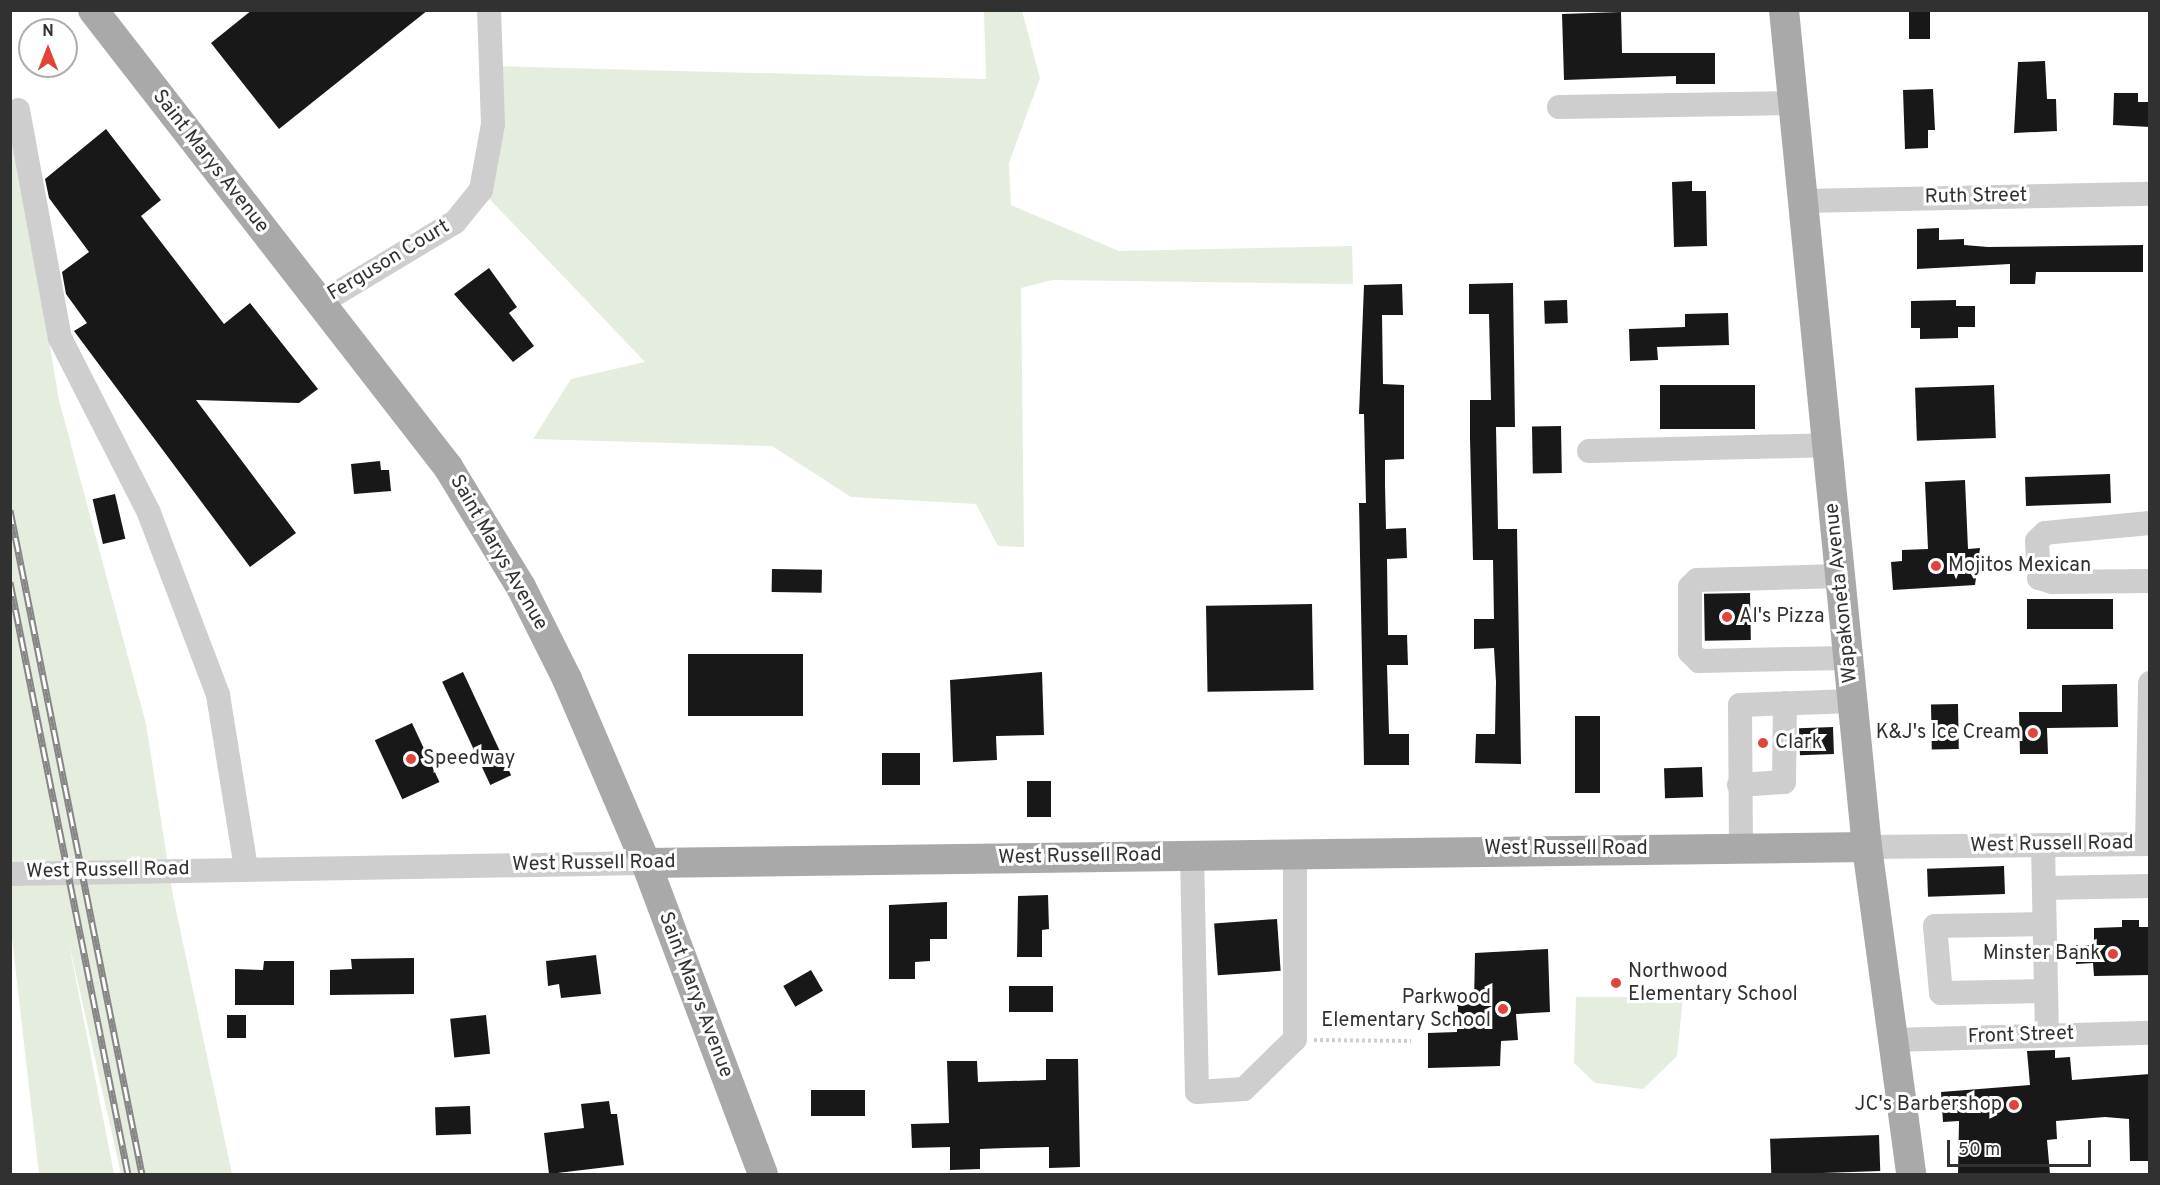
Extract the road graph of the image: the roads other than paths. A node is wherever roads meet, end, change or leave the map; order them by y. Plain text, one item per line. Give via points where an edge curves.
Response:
1 (93, 10) edge
2 (489, 10) edge
3 (1784, 10) edge
4 (1793, 103) junction
5 (1558, 107) dead end
6 (18, 110) dead end
7 (2150, 194) edge
8 (1803, 201) junction
9 (319, 304) junction
10 (1827, 445) junction
11 (1589, 451) dead end
12 (2150, 523) edge
13 (1840, 576) junction
14 (2150, 581) edge
15 (1848, 658) junction
16 (2150, 683) edge
17 (1852, 701) junction
18 (1785, 702) junction
19 (1739, 785) junction
20 (2148, 844) edge
21 (2043, 845) junction
22 (1867, 847) junction
23 (1741, 848) junction
24 (1294, 852) junction
25 (1192, 854) junction
26 (646, 863) junction
27 (246, 868) junction
28 (10, 874) edge
29 (2150, 886) edge
30 (2044, 888) junction
31 (2044, 924) junction
32 (2046, 991) junction
33 (2150, 1033) edge
34 (2047, 1035) junction
35 (1893, 1040) junction
36 (763, 1174) edge
37 (1911, 1174) edge

1 - 9 main road, Saint Marys Avenue
2 - 9 street, Ferguson Court via 493,124 481,190 455,222
3 - 4 main road, Wapakoneta Avenue
4 - 5 street
4 - 8 main road, Wapakoneta Avenue
6 - 27 street via 60,338 149,513 218,695
7 - 8 street, Ruth Street
8 - 10 main road, Wapakoneta Avenue
9 - 26 main road, Saint Marys Avenue via 448,467 521,587 567,679
10 - 11 street
10 - 13 main road, Wapakoneta Avenue
12 - 14 street via 2045,533 2037,541 2039,578 2052,582
13 - 15 main road, Wapakoneta Avenue
13 - 15 street via 1697,580 1690,587 1690,652 1699,661
15 - 17 main road, Wapakoneta Avenue
16 - 20 street
17 - 18 street
17 - 22 main road, Wapakoneta Avenue
18 - 19 street via 1740,705
18 - 19 street via 1784,782
19 - 23 street
20 - 21 street, West Russell Road
21 - 22 street, West Russell Road
21 - 30 street
22 - 23 main road, West Russell Road
22 - 35 main road, Wapakoneta Avenue
23 - 24 main road, West Russell Road
24 - 25 main road, West Russell Road
24 - 25 street via 1296,1039 1244,1089 1197,1092
25 - 26 main road, West Russell Road
26 - 27 street, West Russell Road
26 - 36 main road, Saint Marys Avenue
27 - 28 street, West Russell Road
29 - 30 street
30 - 31 street
31 - 32 street
31 - 32 street via 1935,926 1941,993
32 - 34 street
33 - 34 street, Front Street
34 - 35 street, Front Street
35 - 37 main road, Wapakoneta Avenue

